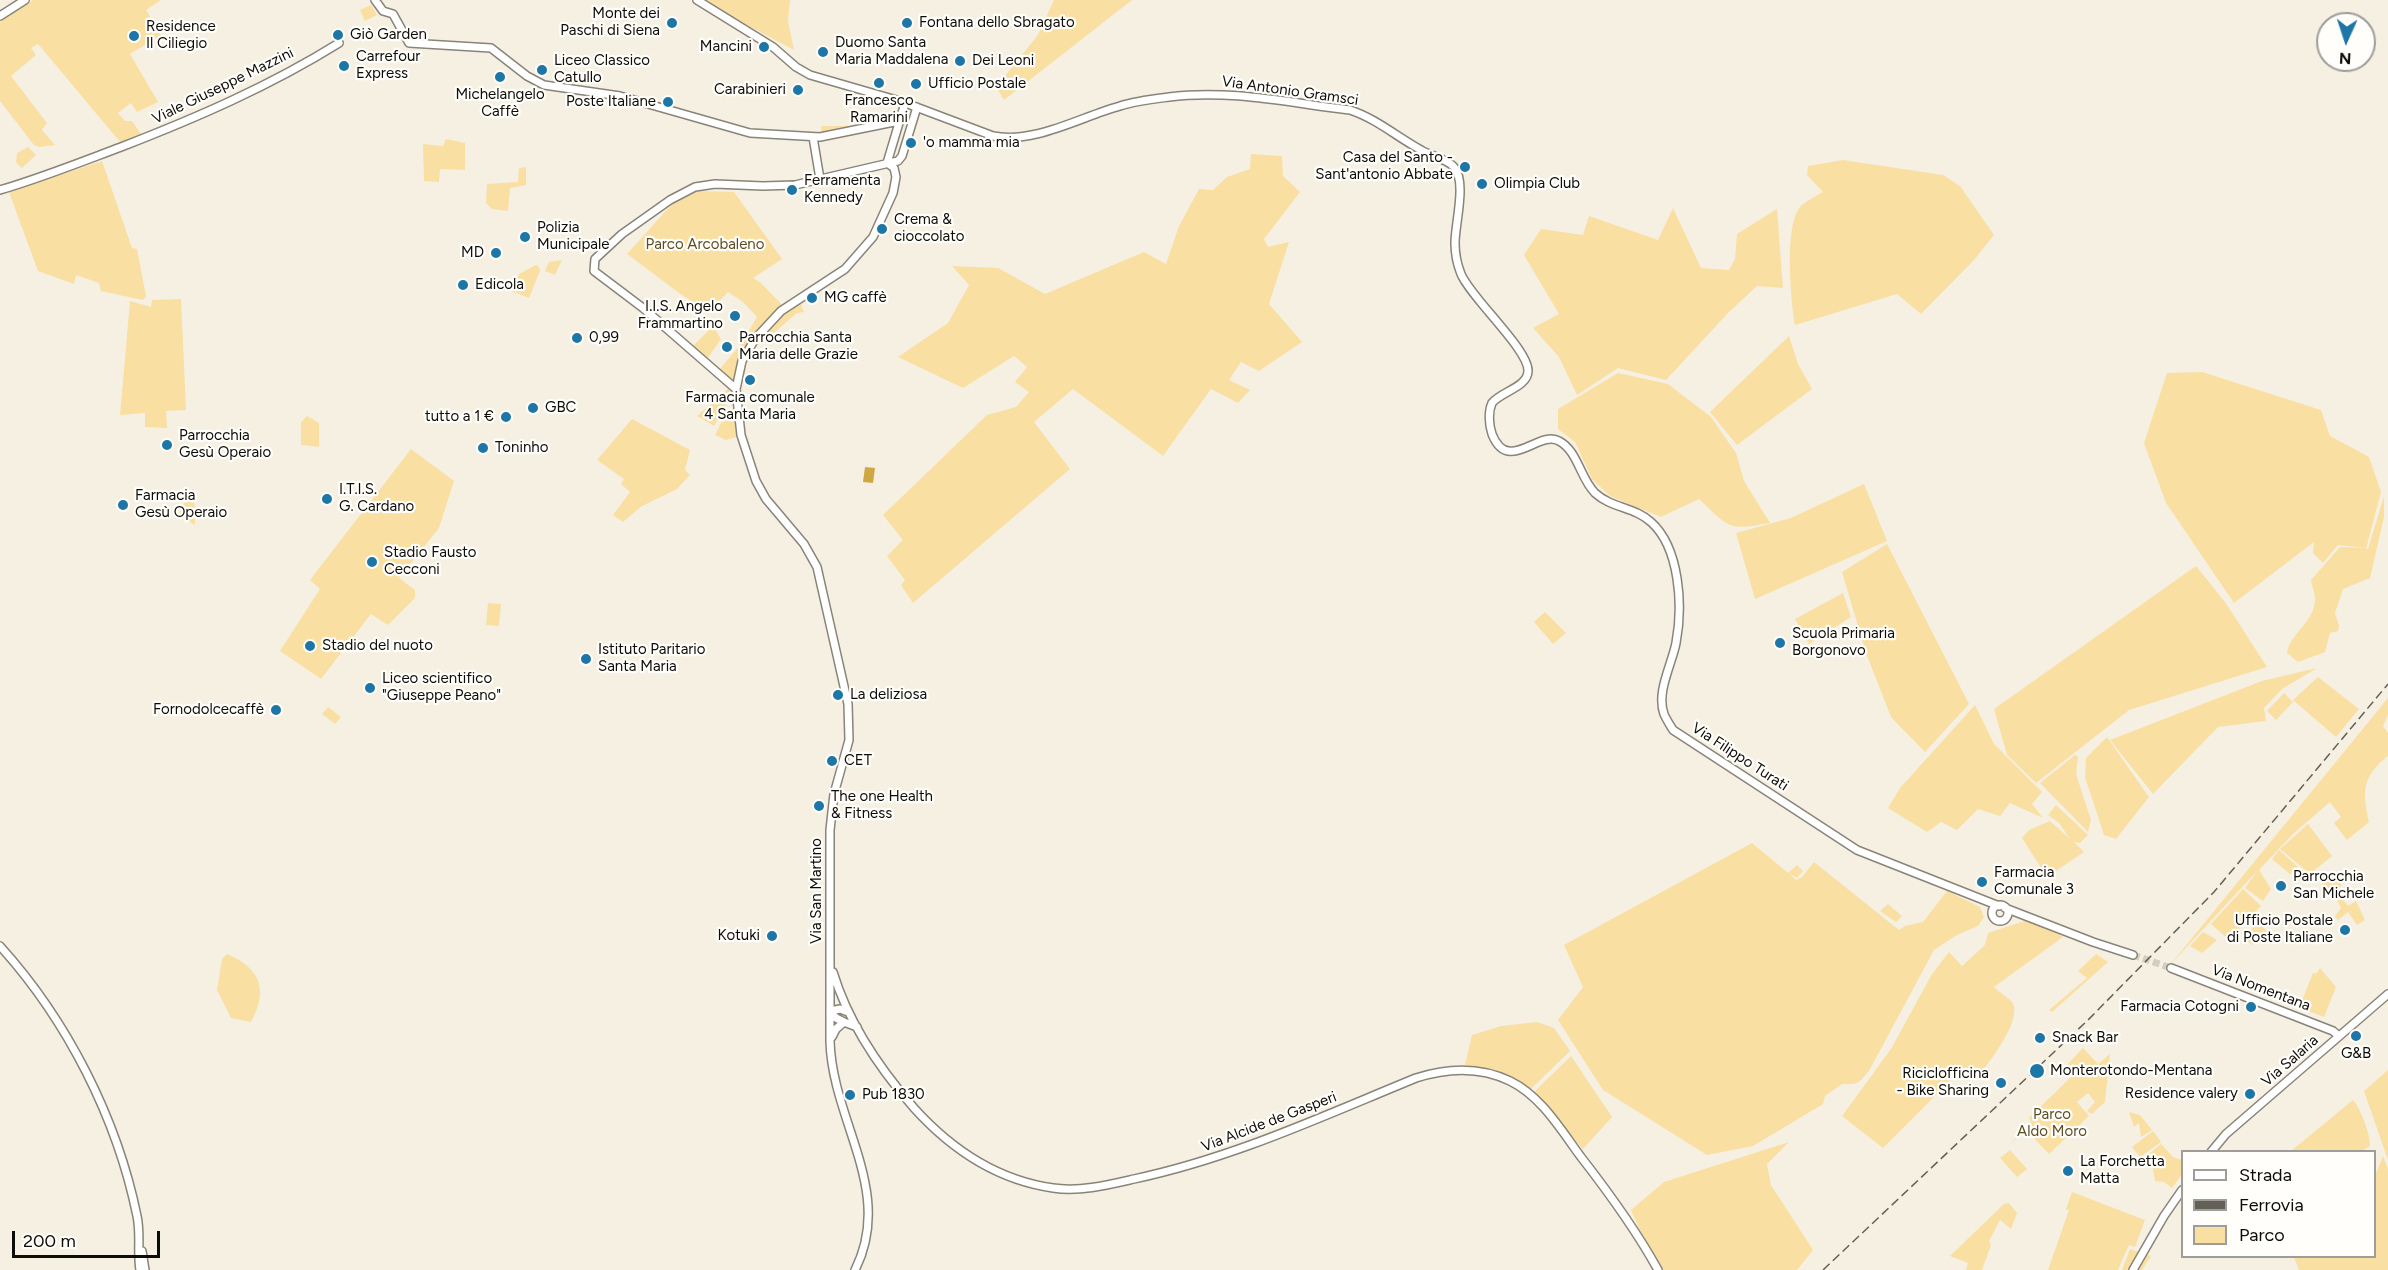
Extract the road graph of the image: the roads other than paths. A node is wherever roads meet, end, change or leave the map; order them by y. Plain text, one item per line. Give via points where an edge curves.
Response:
1 (25, 0) edge
2 (375, 0) edge
3 (697, 0) edge
4 (0, 16) edge
5 (339, 43) dead end
6 (905, 103) junction
7 (917, 107) junction
8 (898, 121) junction
9 (813, 137) junction
10 (887, 163) junction
11 (820, 179) junction
12 (0, 190) edge
13 (736, 389) junction
14 (1490, 406) joint
15 (1971, 894) junction
16 (2002, 907) junction
17 (1990, 911) junction
18 (2029, 917) junction
19 (2006, 920) junction
20 (0, 946) edge
21 (2133, 955) tunnel mouth
22 (831, 964) junction
23 (2171, 968) tunnel mouth
24 (2388, 994) edge
25 (830, 1011) junction
26 (848, 1012) junction
27 (844, 1022) junction
28 (857, 1027) junction
29 (2339, 1036) junction
30 (831, 1048) junction
31 (2213, 1150) edge
32 (2181, 1191) edge
33 (140, 1243) junction
34 (140, 1270) edge
35 (145, 1270) edge
36 (855, 1270) edge
37 (1658, 1270) edge
38 (2133, 1270) edge

1 - 4 main road
2 - 9 main road via 383,11 393,14 409,43 491,48 541,84 620,96 741,131
3 - 6 main road, Via Antonio Gramsci via 773,47 805,72
5 - 12 main road, Viale Giuseppe Mazzini via 187,121
6 - 7 main road, Via Antonio Gramsci
6 - 8 main road
7 - 10 main road via 901,158
7 - 14 main road, Via Antonio Gramsci via 987,135 1007,138 1034,134 1122,105 1221,93 1350,110 1367,116 1453,165 1460,178 1455,242 1462,276 1517,348 1528,369 1521,382
8 - 9 main road
8 - 10 main road
9 - 11 main road
10 - 11 main road
10 - 13 main road via 894,168 894,186 881,222 868,243 845,269 784,309 755,339 741,365
11 - 13 main road via 783,186 693,187 622,234 595,259 594,272 643,308
13 - 22 main road, Via San Martino via 741,435 756,482 804,543 817,567 847,697 849,740 834,794 830,830
14 - 15 main road, Via Filippo Turati via 1491,430 1502,447 1520,451 1544,439 1558,440 1569,449 1598,495 1641,514 1664,538 1679,597 1677,640 1664,688 1663,712 1673,730 1857,850
15 - 16 main road, Via Filippo Turati
15 - 17 main road, Via Filippo Turati
16 - 17 main road via 1994,906
16 - 18 main road
16 - 19 main road via 2009,912
17 - 19 main road, Via Filippo Turati via 1995,919
18 - 19 main road
18 - 21 main road
20 - 33 main road via 50,1011 101,1104 127,1176
22 - 25 main road, Via San Martino
22 - 26 main road, Via Alcide de Gasperi
23 - 29 main road, Via Nomentana
24 - 29 main road, Via Salaria
25 - 26 main road
25 - 27 main road
25 - 30 main road, Via San Martino
26 - 28 main road, Via Alcide de Gasperi
27 - 28 main road
27 - 30 main road via 834,1031
28 - 37 main road, Via Alcide de Gasperi via 901,1092 953,1146 1007,1174 1061,1189 1112,1184 1203,1162 1428,1074 1461,1070 1495,1075 1517,1085 1540,1103 1619,1207
29 - 31 main road, Via Salaria
30 - 36 main road, Via San Martino via 841,1102 868,1198 868,1231
32 - 38 main road
33 - 34 main road
33 - 35 main road

